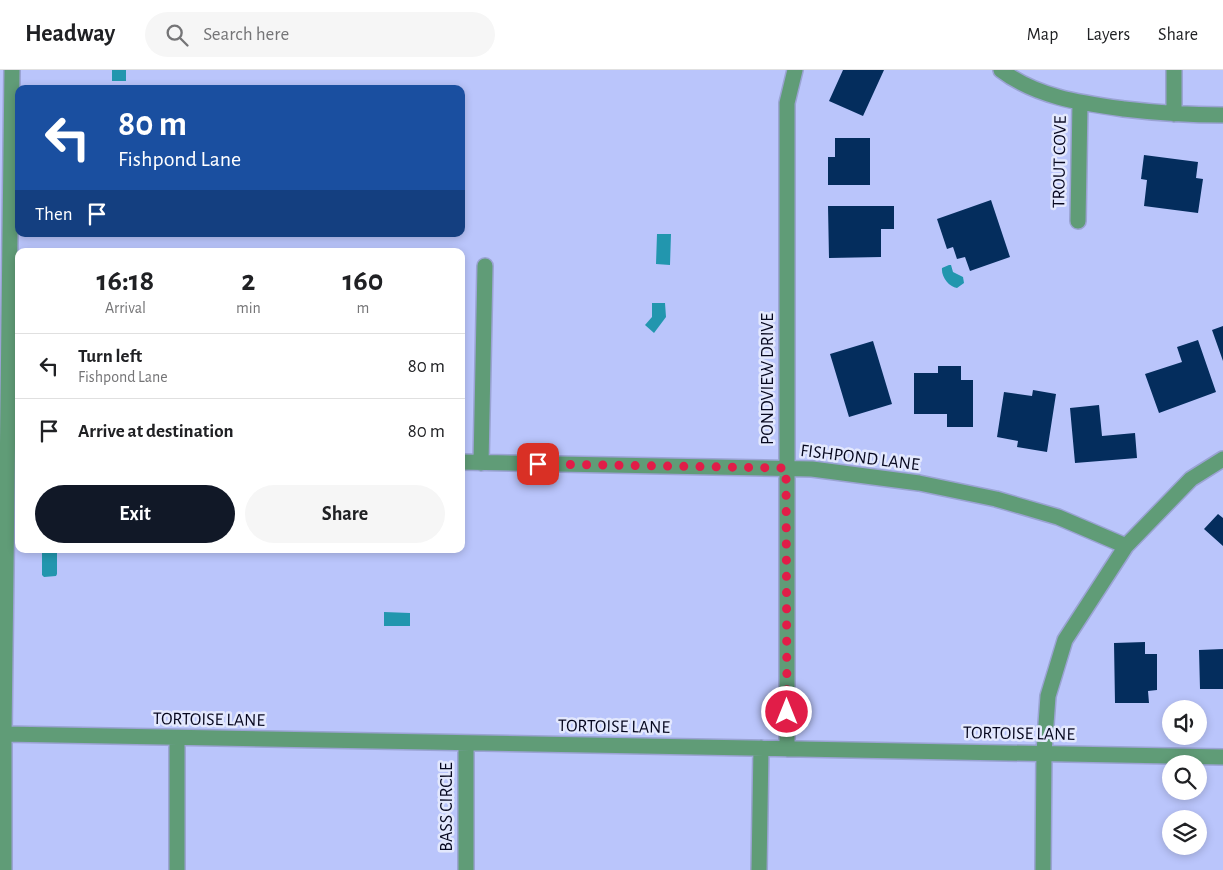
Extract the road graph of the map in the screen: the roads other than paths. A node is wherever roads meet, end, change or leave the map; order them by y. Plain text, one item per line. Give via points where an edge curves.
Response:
1 (12, 70) edge
2 (795, 70) edge
3 (1001, 70) edge
4 (1174, 70) edge
5 (1080, 103) junction
6 (5, 106) edge
7 (1174, 114) junction
8 (1223, 115) edge
9 (1078, 221) dead end
10 (485, 266) dead end
11 (13, 453) edge
12 (1223, 459) edge
13 (465, 462) edge
14 (481, 463) junction
15 (786, 468) junction
16 (1126, 546) junction
17 (4, 734) junction
18 (176, 738) junction
19 (466, 744) junction
20 (761, 748) junction
21 (787, 749) junction
22 (1044, 752) junction
23 (1223, 757) edge
24 (4, 870) edge
25 (177, 870) edge
26 (466, 870) edge
27 (760, 870) edge
28 (1043, 870) edge

1 - 6 street
2 - 15 street, PONDVIEW DRIVE via 787,103
3 - 5 street via 1037,91
4 - 7 street
5 - 7 street
5 - 9 street, TROUT COVE
6 - 11 street
7 - 8 street
10 - 14 street
11 - 17 street
12 - 16 street via 1191,479
13 - 14 street, FISHPOND LANE
14 - 15 street, FISHPOND LANE
15 - 16 street, FISHPOND LANE via 919,483 996,499 1058,517
15 - 21 street, PONDVIEW DRIVE
16 - 22 street via 1065,640 1048,696
17 - 18 street, TORTOISE LANE
17 - 24 street
18 - 19 street, TORTOISE LANE
18 - 25 street
19 - 20 street, TORTOISE LANE
19 - 26 street, BASS CIRCLE
20 - 21 street, TORTOISE LANE
20 - 27 street
21 - 22 street, TORTOISE LANE
22 - 23 street, TORTOISE LANE
22 - 28 street

